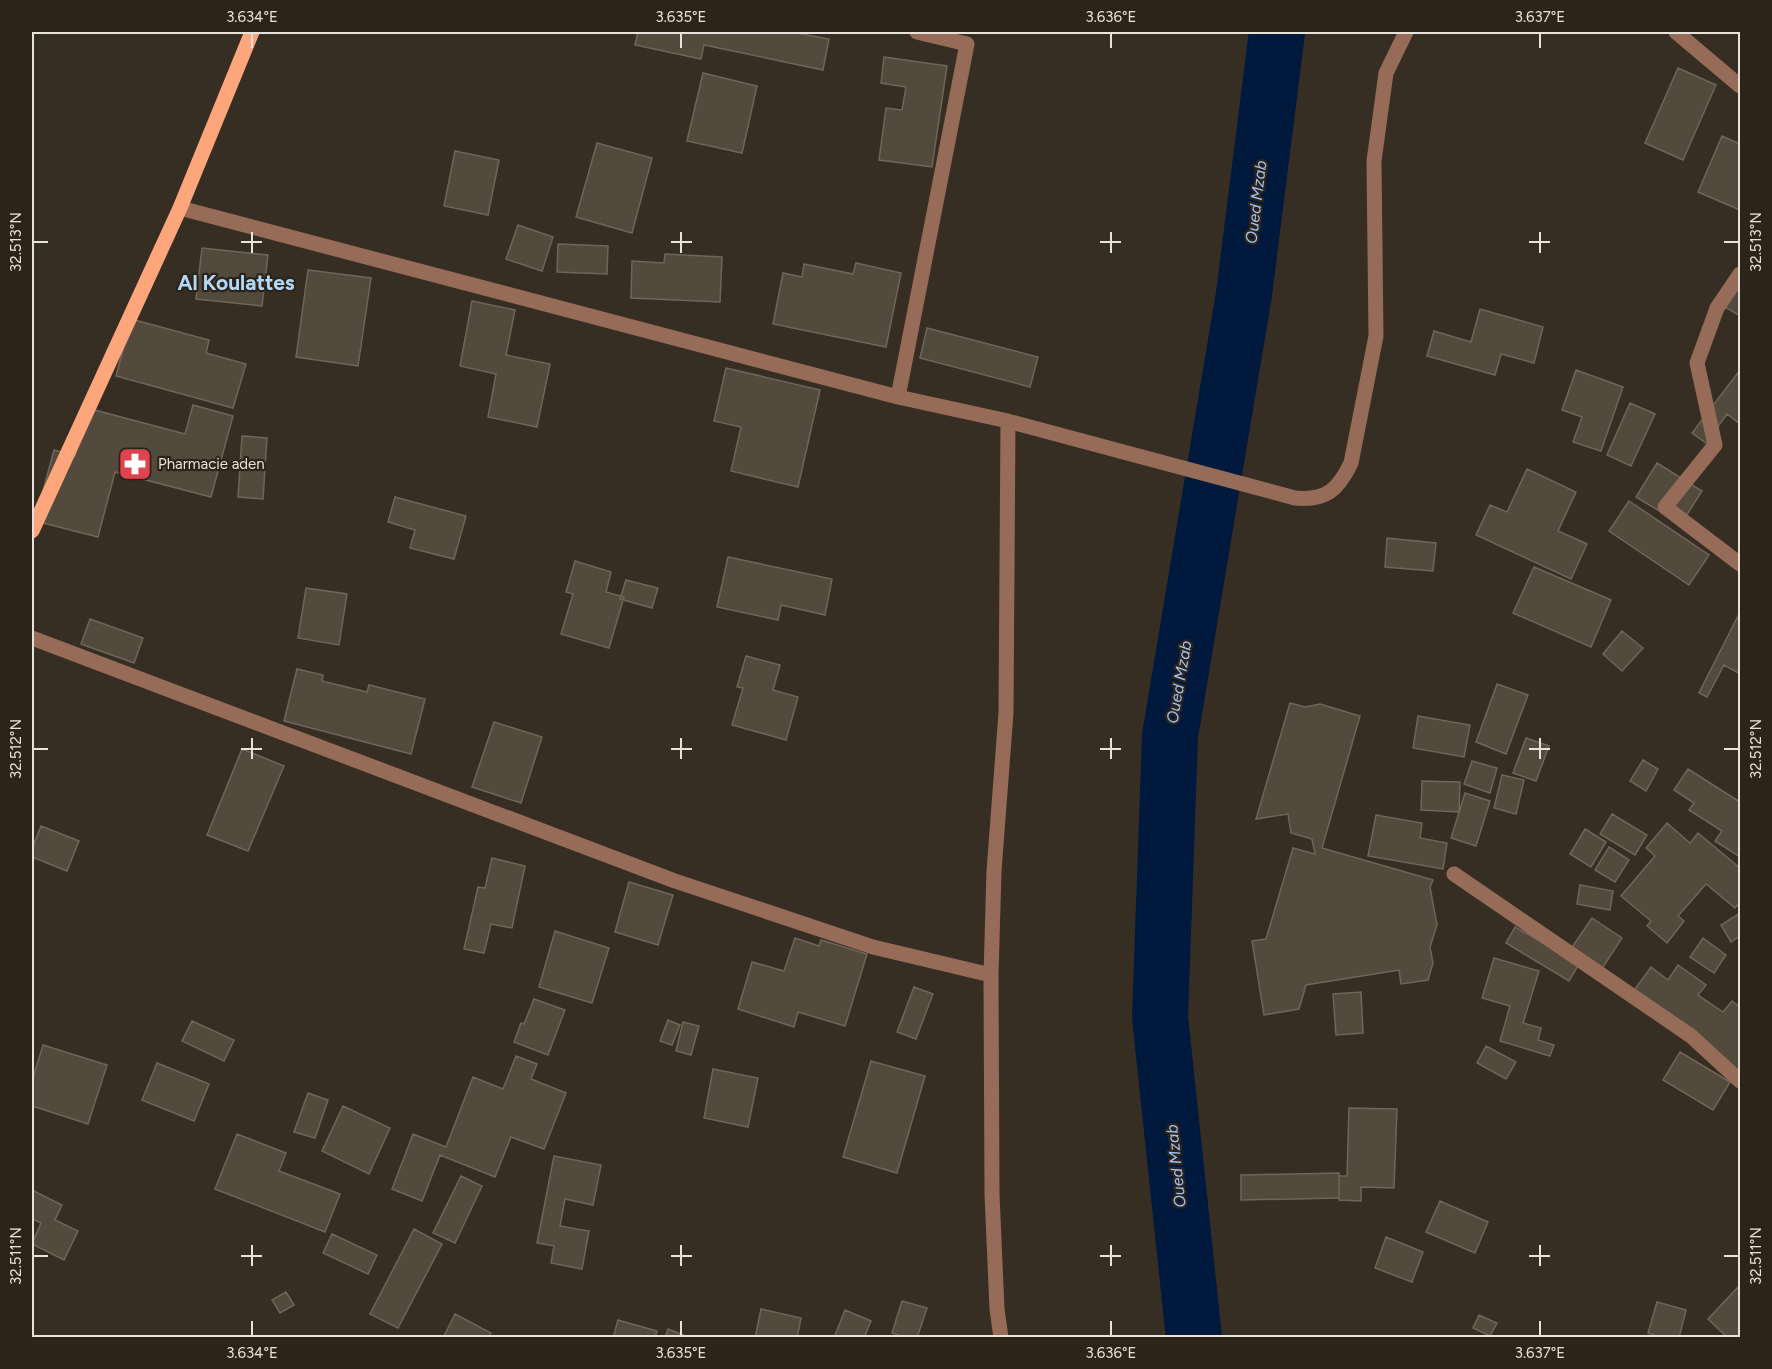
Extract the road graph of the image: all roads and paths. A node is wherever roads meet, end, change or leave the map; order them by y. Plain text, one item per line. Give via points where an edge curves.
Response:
1 (252, 32) edge
2 (917, 32) edge
3 (1406, 32) edge
4 (1676, 32) edge
5 (969, 38) edge
6 (1740, 86) edge
7 (180, 208) junction
8 (1740, 274) edge
9 (898, 397) junction
10 (1008, 421) junction
11 (32, 531) edge
12 (1740, 564) edge
13 (32, 638) edge
14 (1454, 874) dead end
15 (991, 975) junction
16 (1740, 1081) edge
17 (1001, 1338) edge

1 - 7 main road
2 - 5 street
3 - 10 street via 1386,74 1374,161 1376,336 1351,463 1329,493 1313,500 1295,498
4 - 6 street
5 - 9 street
7 - 9 street
7 - 11 main road
8 - 12 street via 1717,308 1697,363 1715,445 1665,507
9 - 10 street
10 - 15 street via 1006,714
13 - 15 street via 675,881 873,947
14 - 16 street via 1691,1036
15 - 17 street via 992,1194

